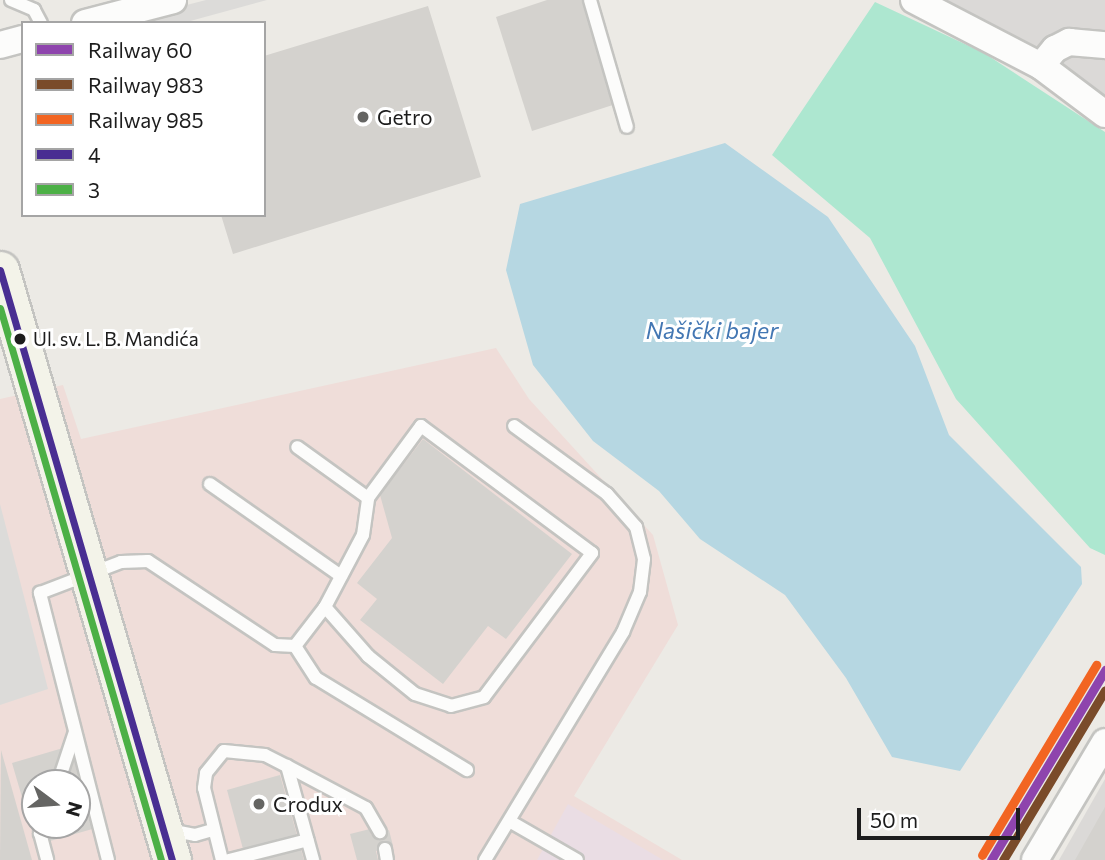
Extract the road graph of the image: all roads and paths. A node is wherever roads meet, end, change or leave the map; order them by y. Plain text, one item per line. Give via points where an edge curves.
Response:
1 (11, 0) edge
2 (173, 0) edge
3 (590, 0) edge
4 (914, 0) edge
5 (40, 21) edge
6 (93, 21) edge
7 (21, 40) edge
8 (0, 45) edge
9 (1105, 45) edge
10 (1041, 66) junction
11 (1105, 114) edge
12 (627, 127) dead end
13 (0, 270) edge
14 (12, 356) edge
15 (514, 426) dead end
16 (297, 447) dead end
17 (210, 484) dead end
18 (368, 498) junction
19 (87, 573) junction
20 (341, 576) junction
21 (324, 607) junction
22 (295, 646) junction
23 (75, 731) junction
24 (1105, 742) edge
25 (287, 766) junction
26 (63, 769) edge
27 (467, 770) dead end
28 (511, 822) junction
29 (213, 830) junction
30 (380, 832) dead end
31 (42, 839) edge
32 (308, 840) junction
33 (167, 843) edge
34 (47, 860) edge
35 (108, 860) edge
36 (222, 860) edge
37 (229, 860) edge
38 (313, 860) edge
39 (485, 860) edge
40 (577, 860) edge
41 (1035, 860) edge

1 - 5 lane via 34,10
2 - 6 street
3 - 12 lane
4 - 10 street
7 - 8 street
9 - 10 street via 1069,42
10 - 11 street
13 - 14 main road
14 - 19 main road
15 - 28 lane via 607,494 636,527 644,559 640,592 623,632
16 - 18 lane
17 - 20 lane
18 - 20 lane via 363,535
18 - 21 lane via 421,426 592,553 484,697 450,706 415,694 368,656
19 - 22 lane via 121,562 148,561 275,645
19 - 23 lane via 40,593
19 - 33 main road
20 - 21 lane
21 - 22 lane
22 - 27 lane via 316,678
23 - 26 lane
23 - 35 lane
24 - 41 street
25 - 29 lane via 265,755 224,751 206,773 204,788
25 - 30 lane via 366,808
25 - 32 lane
28 - 39 lane
28 - 40 lane
29 - 33 lane
29 - 36 lane
31 - 34 lane
32 - 37 lane
32 - 38 lane

